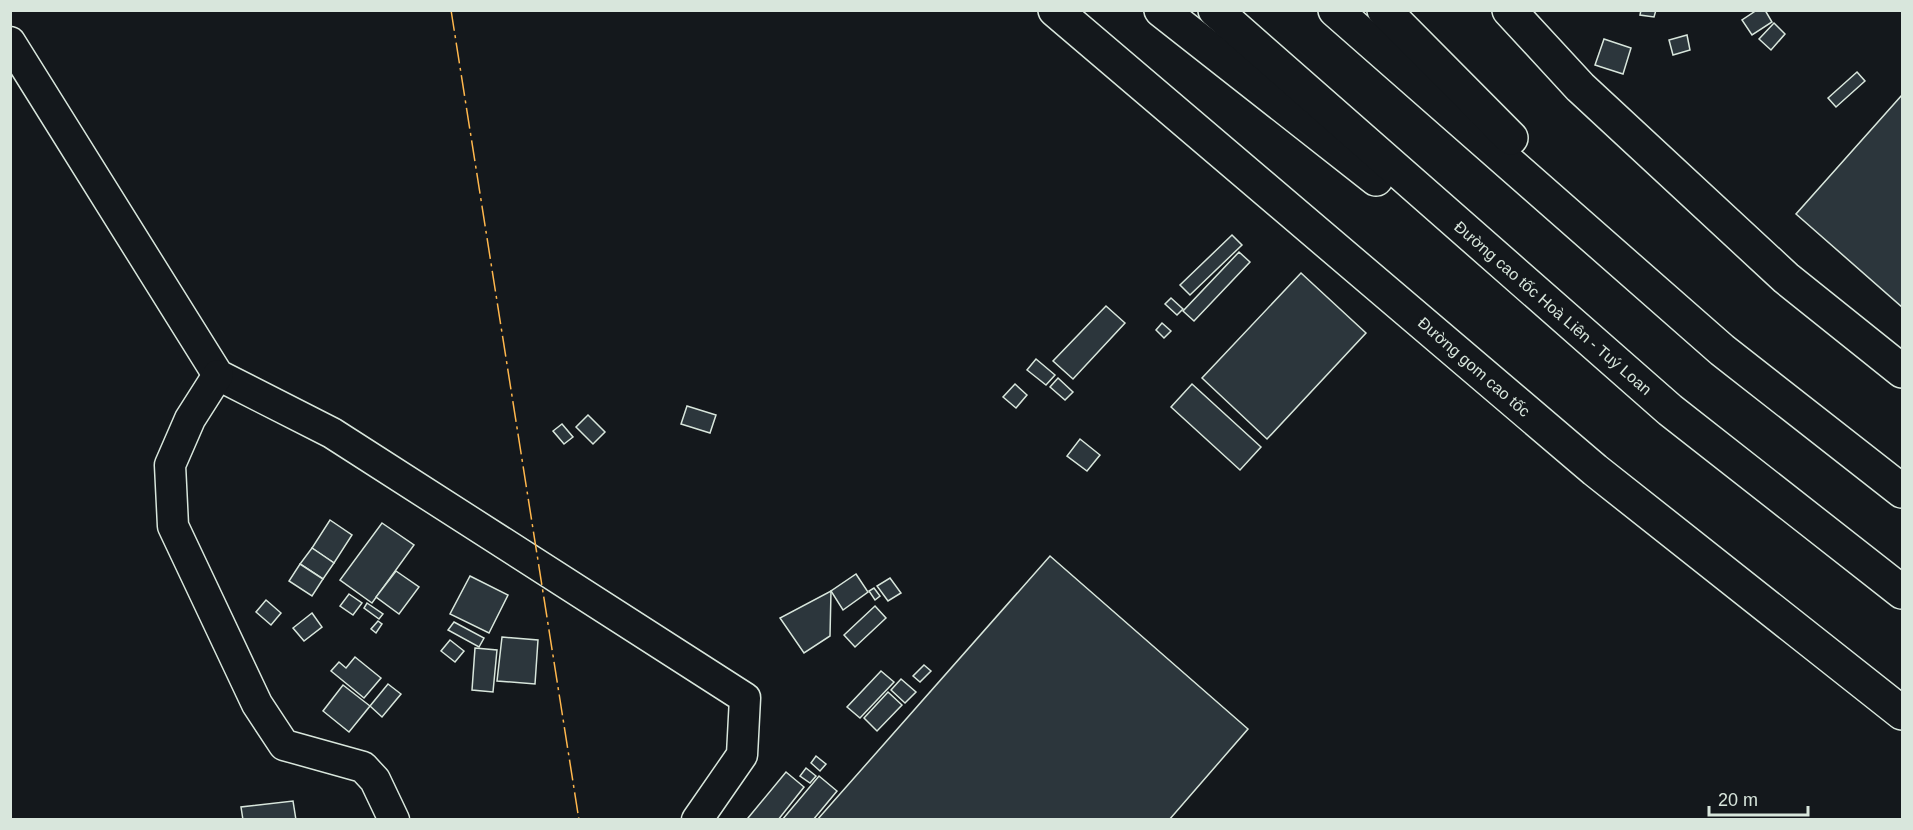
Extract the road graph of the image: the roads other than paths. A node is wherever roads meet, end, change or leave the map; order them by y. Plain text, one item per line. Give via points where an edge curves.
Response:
1 (1055, 10) edge
2 (1161, 10) edge
3 (1215, 10) edge
4 (1335, 10) edge
5 (1384, 10) edge
6 (1509, 10) edge
7 (10, 42) edge
8 (1722, 350) junction
9 (1902, 371) edge
10 (218, 375) junction
11 (1670, 410) junction
12 (1902, 491) edge
13 (1902, 592) edge
14 (1902, 713) edge
15 (394, 819) edge
16 (697, 819) edge

1 - 14 main road, Đường gom cao tốc via 1595,470
2 - 11 main road
3 - 11 main road, Đường cao tốc Hoà Liên - Tuý Loan
4 - 8 main road
5 - 8 main road
6 - 9 main road via 1580,87 1786,278
7 - 10 street
8 - 12 main road
10 - 15 street via 190,418 170,465 173,526 257,704 284,745 363,767 375,780
10 - 16 street via 332,433 745,698 742,755
11 - 13 main road, Đường cao tốc Hoà Liên - Tuý Loan

